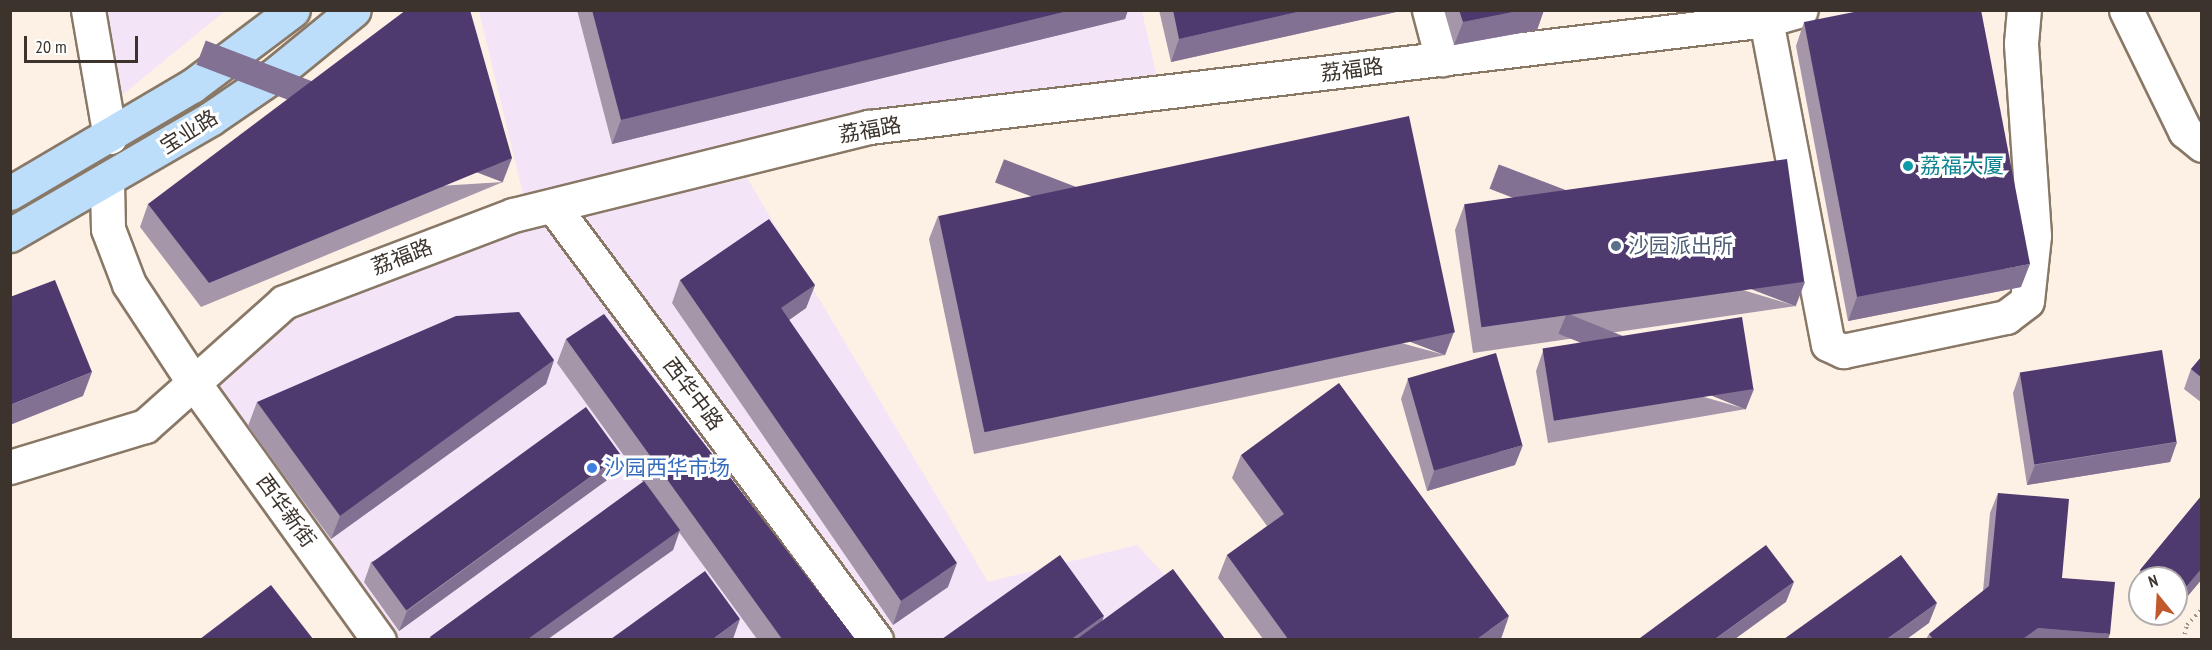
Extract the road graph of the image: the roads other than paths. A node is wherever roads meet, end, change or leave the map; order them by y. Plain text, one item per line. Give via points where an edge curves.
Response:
1 (88, 10) edge
2 (293, 10) edge
3 (354, 10) edge
4 (1429, 10) edge
5 (1801, 10) edge
6 (2024, 10) edge
7 (2126, 10) edge
8 (1766, 20) junction
9 (1442, 59) junction
10 (110, 137) junction
11 (2202, 145) edge
12 (107, 182) junction
13 (10, 193) edge
14 (553, 206) junction
15 (10, 235) edge
16 (194, 383) junction
17 (10, 467) edge
18 (379, 639) edge
19 (876, 639) edge

1 - 10 street
2 - 10 main road, 宝业路 via 192,86
3 - 12 main road, 宝业路 via 246,94
4 - 9 street
5 - 8 street, 荔福路
6 - 8 street via 2021,43 2034,235 2027,301 2006,317 1843,351 1828,344
7 - 11 street via 2185,130
8 - 9 street, 荔福路
9 - 14 street, 荔福路 via 869,127
10 - 13 main road, 宝业路
12 - 15 main road, 宝业路
12 - 16 street, 西华新街 via 108,229 129,285
14 - 16 street, 荔福路 via 513,215 284,302
14 - 19 street, 西华中路
16 - 17 street, 荔福路 via 145,426
16 - 18 street, 西华新街

